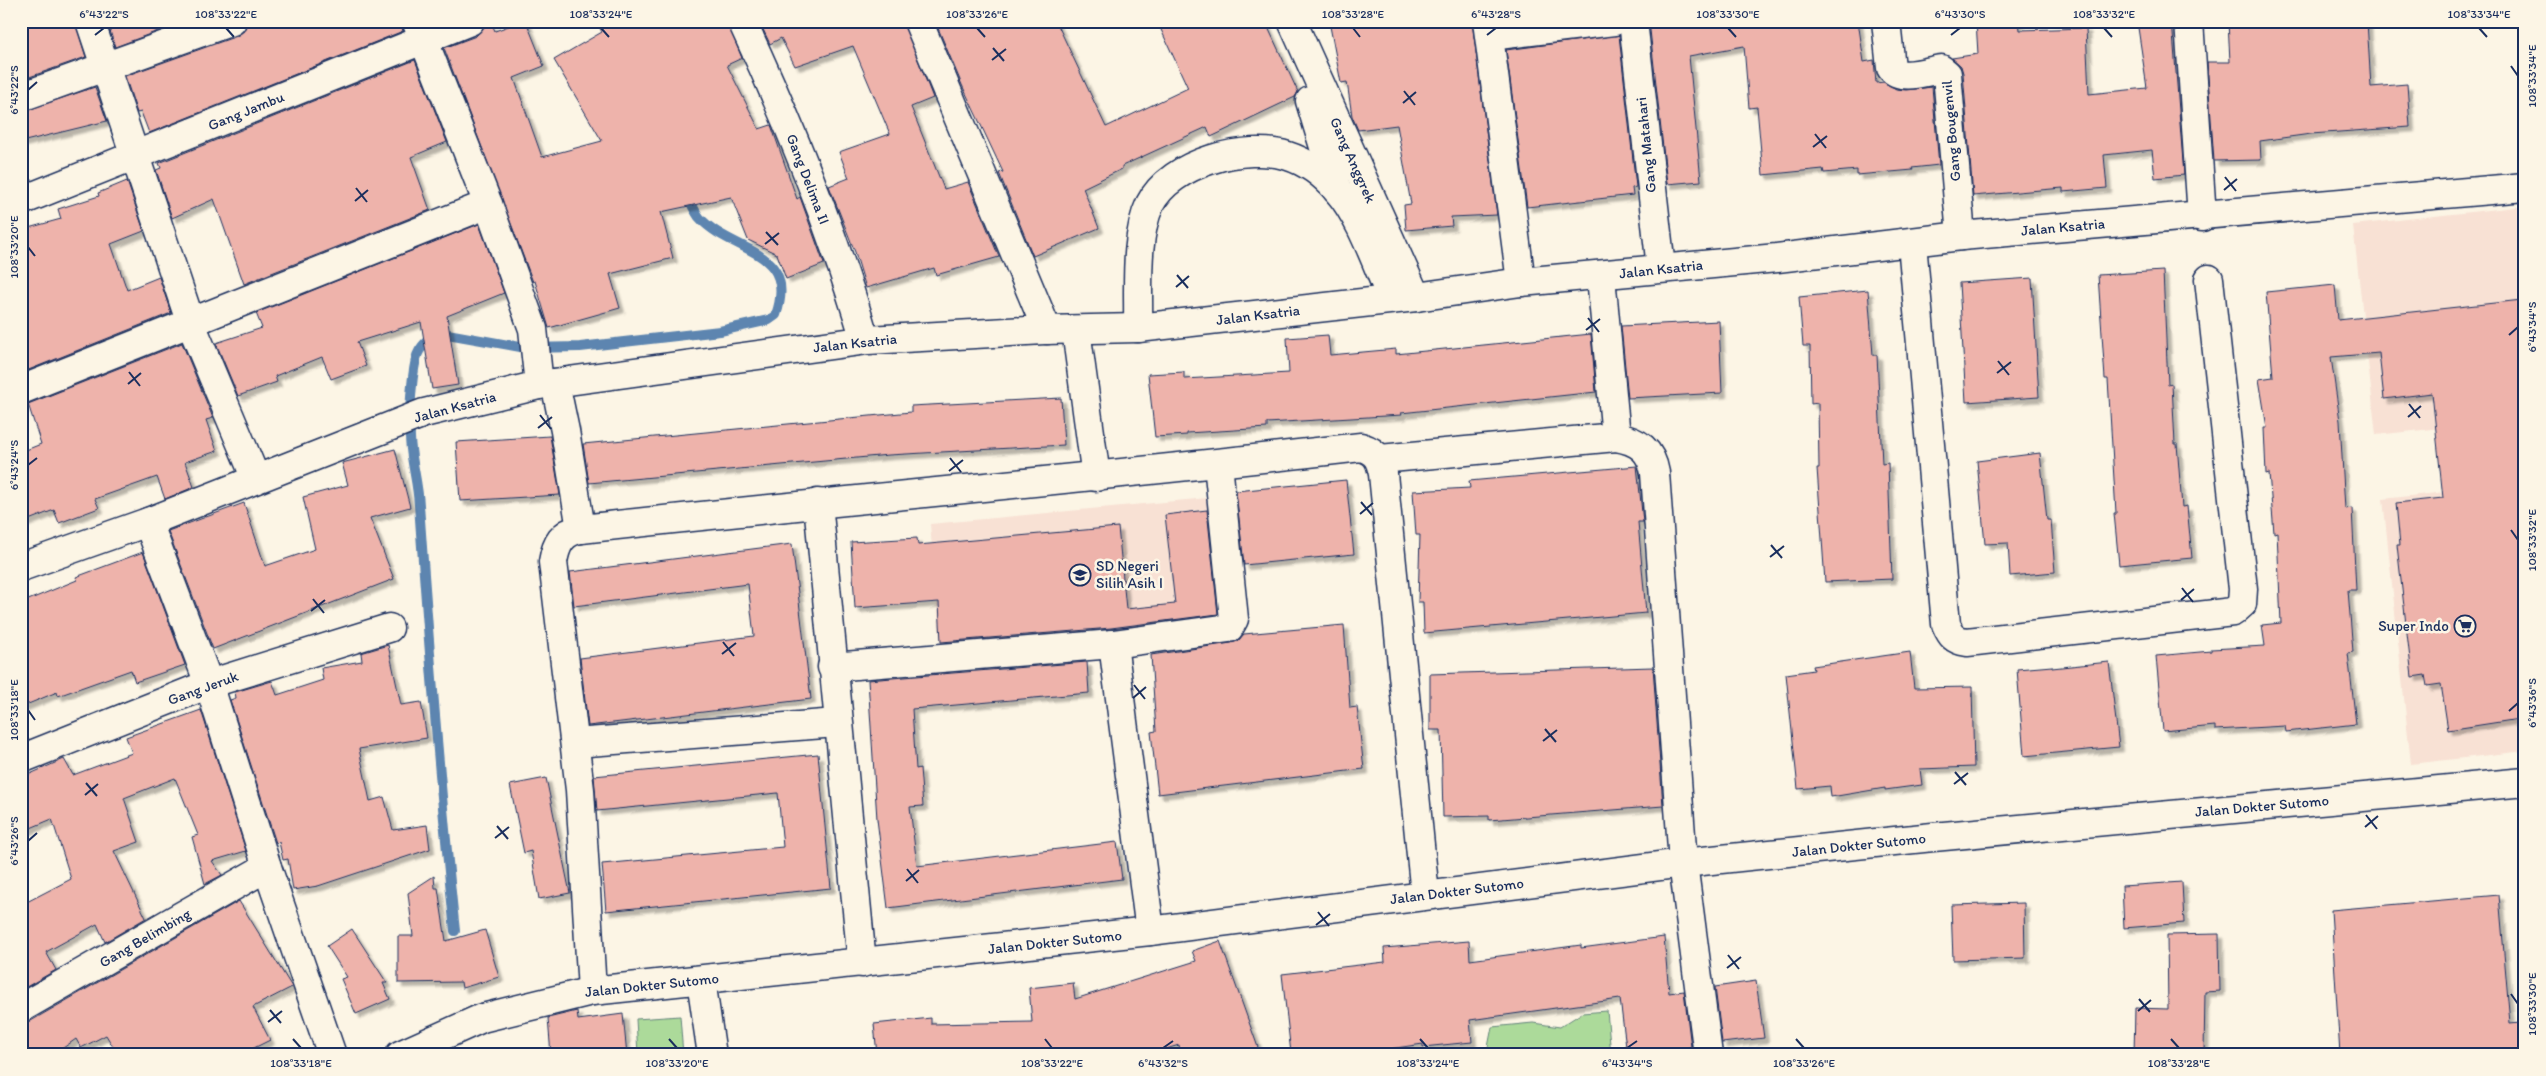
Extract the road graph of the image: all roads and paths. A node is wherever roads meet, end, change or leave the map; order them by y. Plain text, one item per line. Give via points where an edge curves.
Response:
1 (90, 21) edge
2 (232, 21) edge
3 (470, 21) edge
4 (742, 21) edge
5 (918, 21) edge
6 (1276, 21) edge
7 (1292, 21) edge
8 (1614, 21) edge
9 (1633, 21) edge
10 (1886, 21) edge
11 (2189, 21) edge
12 (1489, 28) edge
13 (420, 30) edge
14 (105, 66) junction
15 (21, 97) edge
16 (134, 156) junction
17 (2525, 187) edge
18 (1337, 190) junction
19 (21, 201) edge
20 (488, 204) junction
21 (2202, 216) junction
22 (1961, 236) junction
23 (1912, 243) junction
24 (1661, 268) junction
25 (1601, 276) junction
26 (2209, 278) dead end
27 (1521, 282) junction
28 (1404, 298) junction
29 (191, 324) junction
30 (1138, 328) junction
31 (1047, 330) junction
32 (1076, 330) junction
33 (865, 340) junction
34 (547, 384) junction
35 (21, 390) edge
36 (1616, 437) junction
37 (1380, 459) junction
38 (1218, 464) junction
39 (1096, 477) junction
40 (256, 479) junction
41 (818, 503) junction
42 (148, 522) junction
43 (581, 529) junction
44 (21, 567) edge
45 (389, 628) dead end
46 (1113, 644) junction
47 (832, 668) junction
48 (209, 684) junction
49 (837, 723) junction
50 (575, 743) junction
51 (21, 759) edge
52 (2525, 782) edge
53 (1682, 863) junction
54 (267, 867) junction
55 (1425, 895) junction
56 (1150, 932) junction
57 (862, 963) junction
58 (701, 980) junction
59 (592, 990) junction
60 (21, 1008) edge
61 (332, 1055) edge
62 (400, 1055) edge
63 (712, 1055) edge
64 (1708, 1055) edge

1 - 14 street
2 - 14 street
3 - 13 street, Gang Jambu
4 - 33 street, Gang Delima II via 776,95 851,293
5 - 31 street
6 - 18 street via 1309,96
7 - 28 street, Gang Anggrek
8 - 12 street
9 - 24 street, Gang Matahari
10 - 22 street, Gang Bougenvil via 1894,72 1903,75 1941,69 1947,74
11 - 21 street
12 - 27 street
13 - 16 street, Gang Jambu
13 - 20 street
14 - 15 street
14 - 16 street
16 - 19 street, Gang Jambu
16 - 29 street
17 - 21 street, Jalan Ksatria
18 - 28 street via 1351,207
18 - 30 street via 1306,165 1275,153 1217,158 1189,167 1173,177 1150,204 1144,222
20 - 29 street
20 - 34 street
21 - 22 street, Jalan Ksatria
22 - 23 street, Jalan Ksatria
23 - 24 street, Jalan Ksatria
23 - 26 street via 1946,624 1957,641 2233,612 2242,604 2243,589
24 - 25 street, Jalan Ksatria
25 - 27 street, Jalan Ksatria
25 - 36 street
27 - 28 street, Jalan Ksatria
28 - 30 street, Jalan Ksatria
29 - 35 street
29 - 40 street
30 - 32 street, Jalan Ksatria
31 - 32 street, Jalan Ksatria
31 - 33 street, Jalan Ksatria
32 - 39 street
33 - 34 street, Jalan Ksatria
34 - 40 street, Jalan Ksatria via 418,416
34 - 43 street via 566,431
36 - 37 street
36 - 53 street via 1631,440 1646,449 1656,473
37 - 38 street via 1375,453 1362,448
37 - 55 street
38 - 39 street
38 - 46 street via 1234,619 1232,625 1225,630
39 - 41 street
40 - 42 street, Jalan Ksatria
41 - 43 street
41 - 47 street
42 - 44 street, Jalan Ksatria
42 - 48 street
43 - 50 street via 564,536 556,546 553,562
45 - 48 street, Gang Jeruk
46 - 47 street
46 - 56 street
47 - 49 street
48 - 51 street, Gang Jeruk
48 - 54 street
49 - 50 street
49 - 57 street
50 - 59 street
52 - 53 street, Jalan Dokter Sutomo
53 - 55 street, Jalan Dokter Sutomo
53 - 64 street
54 - 60 street, Gang Belimbing
54 - 61 street
55 - 56 street, Jalan Dokter Sutomo
56 - 57 street, Jalan Dokter Sutomo
57 - 58 street, Jalan Dokter Sutomo
58 - 59 street, Jalan Dokter Sutomo
58 - 63 street
59 - 62 street, Jalan Dokter Sutomo via 482,1018

